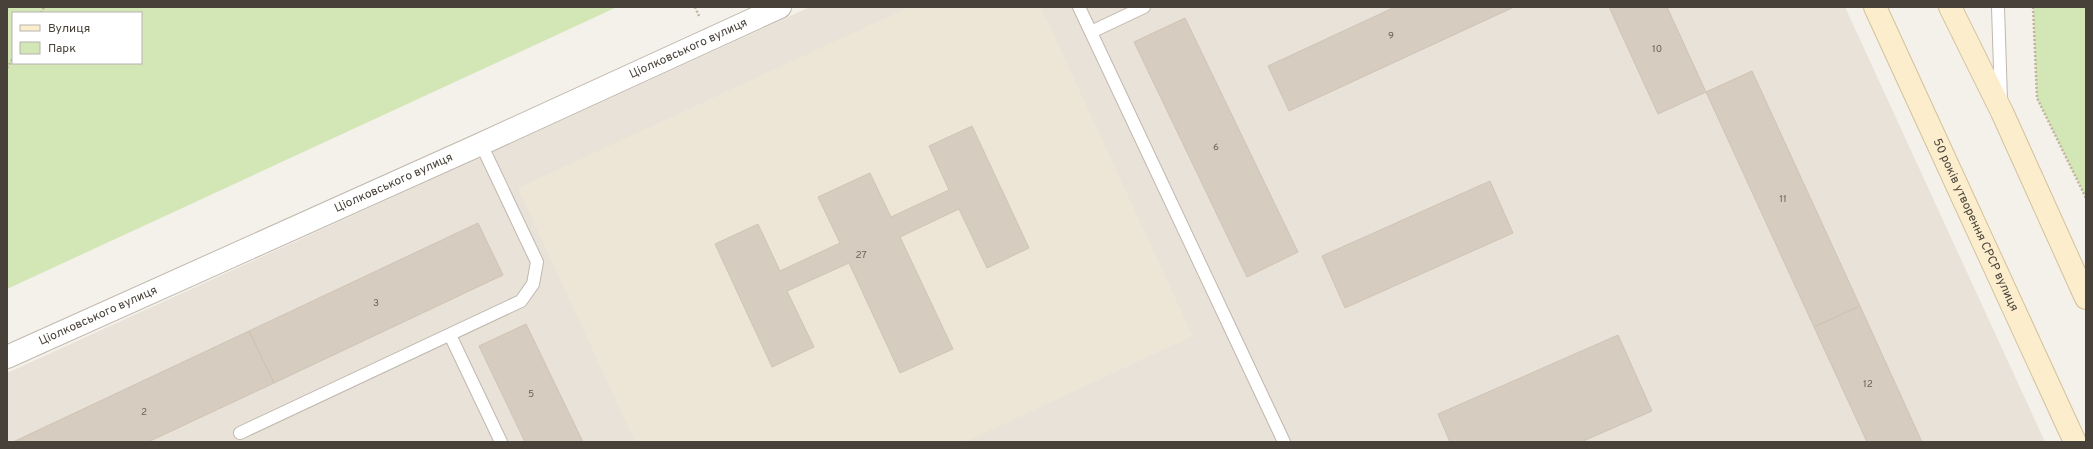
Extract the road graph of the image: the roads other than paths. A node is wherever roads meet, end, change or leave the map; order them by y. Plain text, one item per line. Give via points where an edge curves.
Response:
1 (780, 7) edge
2 (1079, 7) edge
3 (1144, 7) edge
4 (1875, 7) edge
5 (1950, 7) edge
6 (1998, 7) edge
7 (1091, 32) junction
8 (2002, 112) junction
9 (481, 144) junction
10 (2086, 298) edge
11 (450, 335) junction
12 (7, 357) edge
13 (240, 433) dead end
14 (501, 442) edge
15 (1284, 442) edge
16 (2075, 442) edge

1 - 9 street, Ціолковського вулиця
2 - 7 lane
3 - 7 lane
4 - 16 main road, 50 років утворення СРСР вулиця
5 - 8 main road
6 - 8 lane
7 - 15 lane
8 - 10 main road
9 - 11 lane via 537,262 533,284 522,301
9 - 12 street, Ціолковського вулиця
11 - 13 lane
11 - 14 lane

